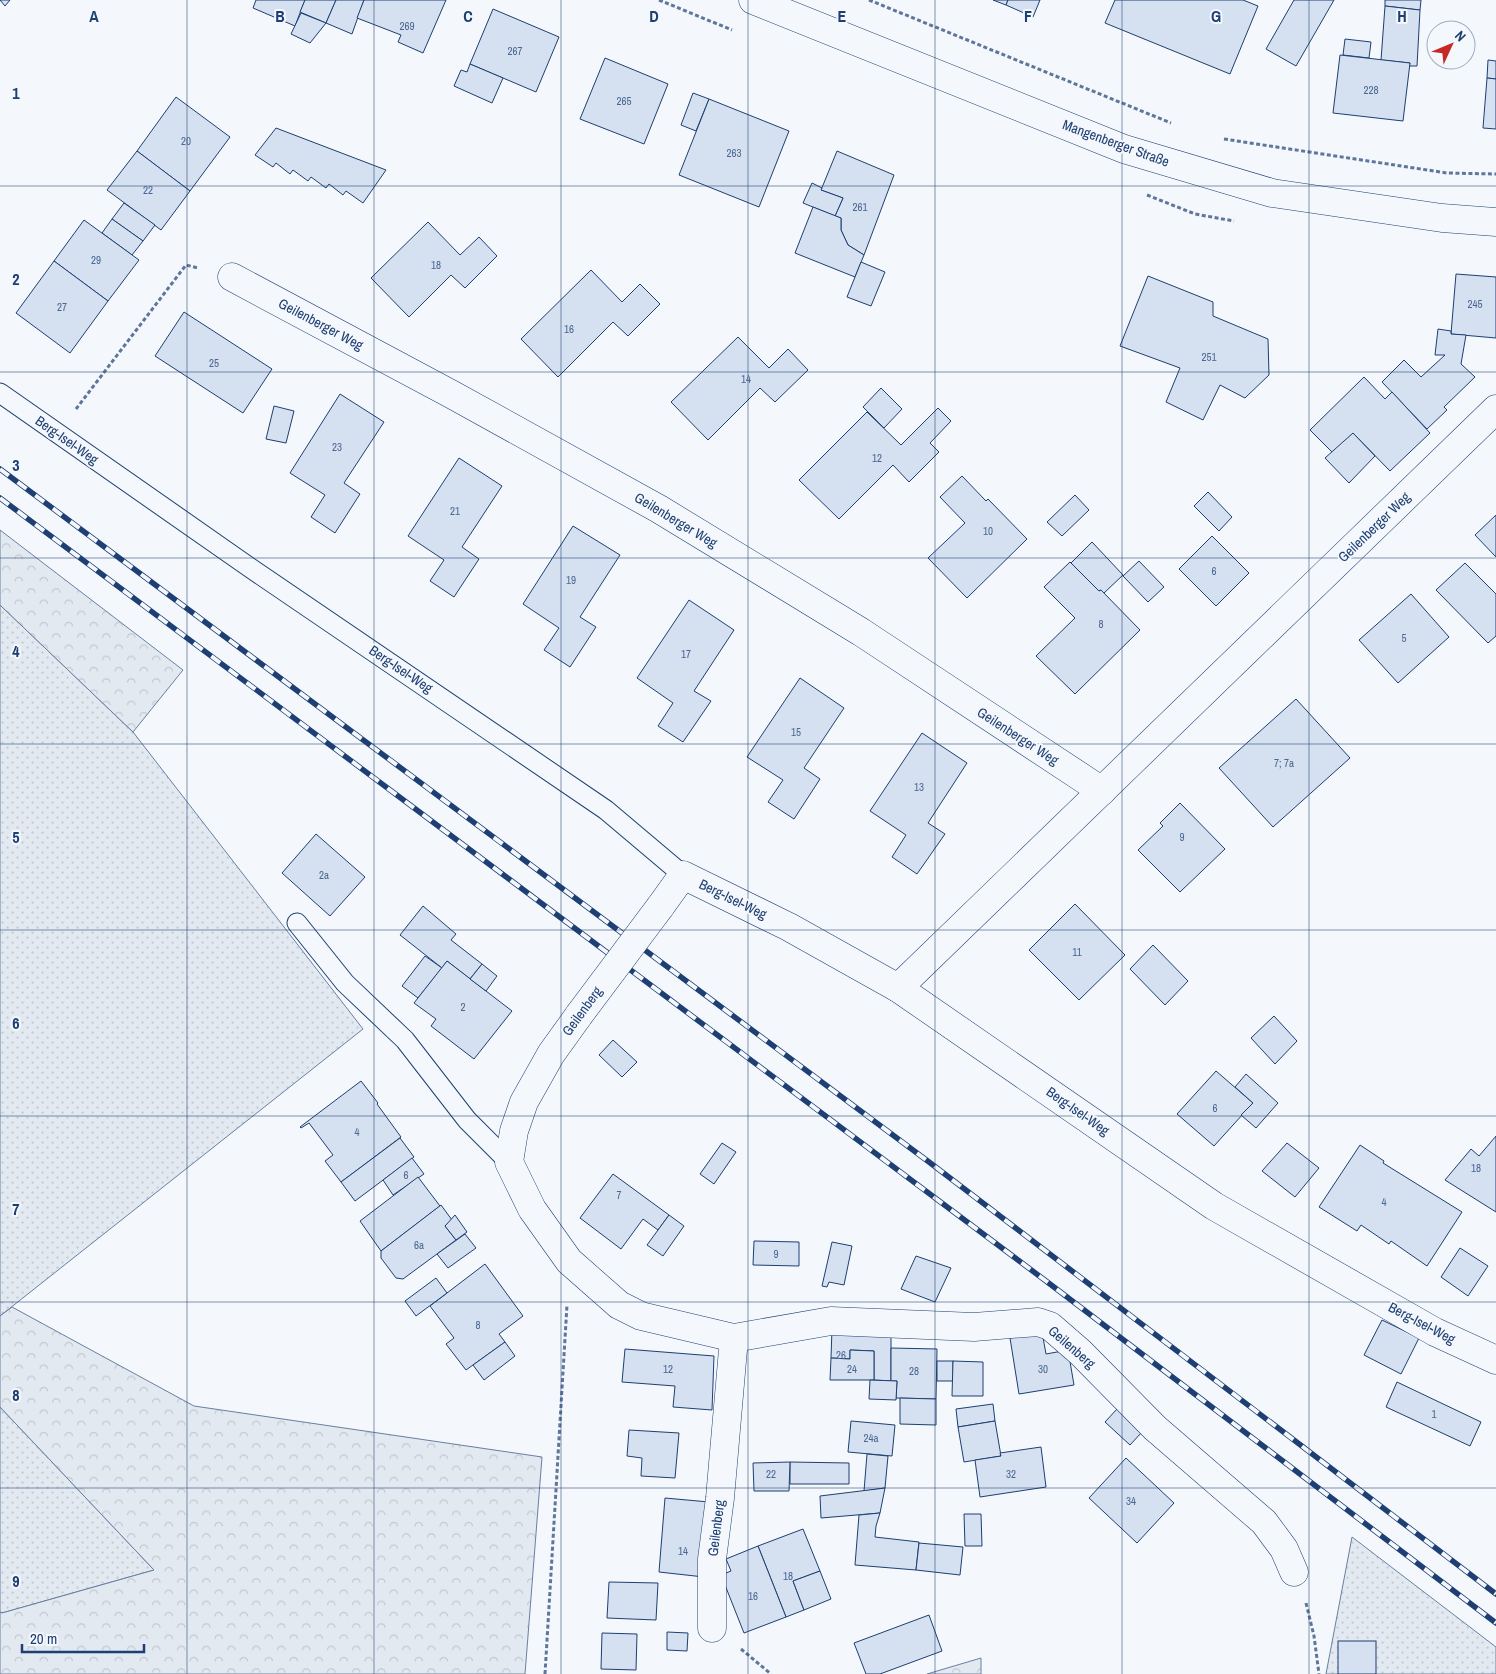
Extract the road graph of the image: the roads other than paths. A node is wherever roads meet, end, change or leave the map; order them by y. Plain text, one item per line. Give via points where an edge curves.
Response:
1 (753, 0) edge
2 (1496, 222) edge
3 (232, 277) road end
4 (0, 393) edge
5 (1496, 409) edge
6 (1102, 791) junction
7 (684, 875) junction
8 (296, 922) dead end
9 (898, 988) junction
10 (509, 1162) junction
11 (734, 1338) junction
12 (1496, 1360) edge
13 (1294, 1572) road end
14 (712, 1628) road end

1 - 2 street, Mangenberger Straße via 1124,149 1272,193 1442,218
3 - 6 street, Geilenberger Weg via 659,509 861,632
4 - 7 lane, Berg-Isel-Weg via 606,810
5 - 6 street, Geilenberger Weg
6 - 9 street, Geilenberger Weg
7 - 9 street, Berg-Isel-Weg via 789,926
7 - 10 street, Geilenberg, bridge via 551,1054 524,1102 514,1131
8 - 10 lane, Geilenberg via 345,983 405,1040 467,1120
9 - 12 street, Berg-Isel-Weg via 1214,1206 1435,1332
10 - 11 street, Geilenberg via 532,1209 569,1260 619,1305 641,1316
11 - 13 street, Geilenberg via 831,1321 974,1327 1038,1322 1050,1326 1155,1428 1264,1522 1284,1549
11 - 14 street, Geilenberg via 712,1559

